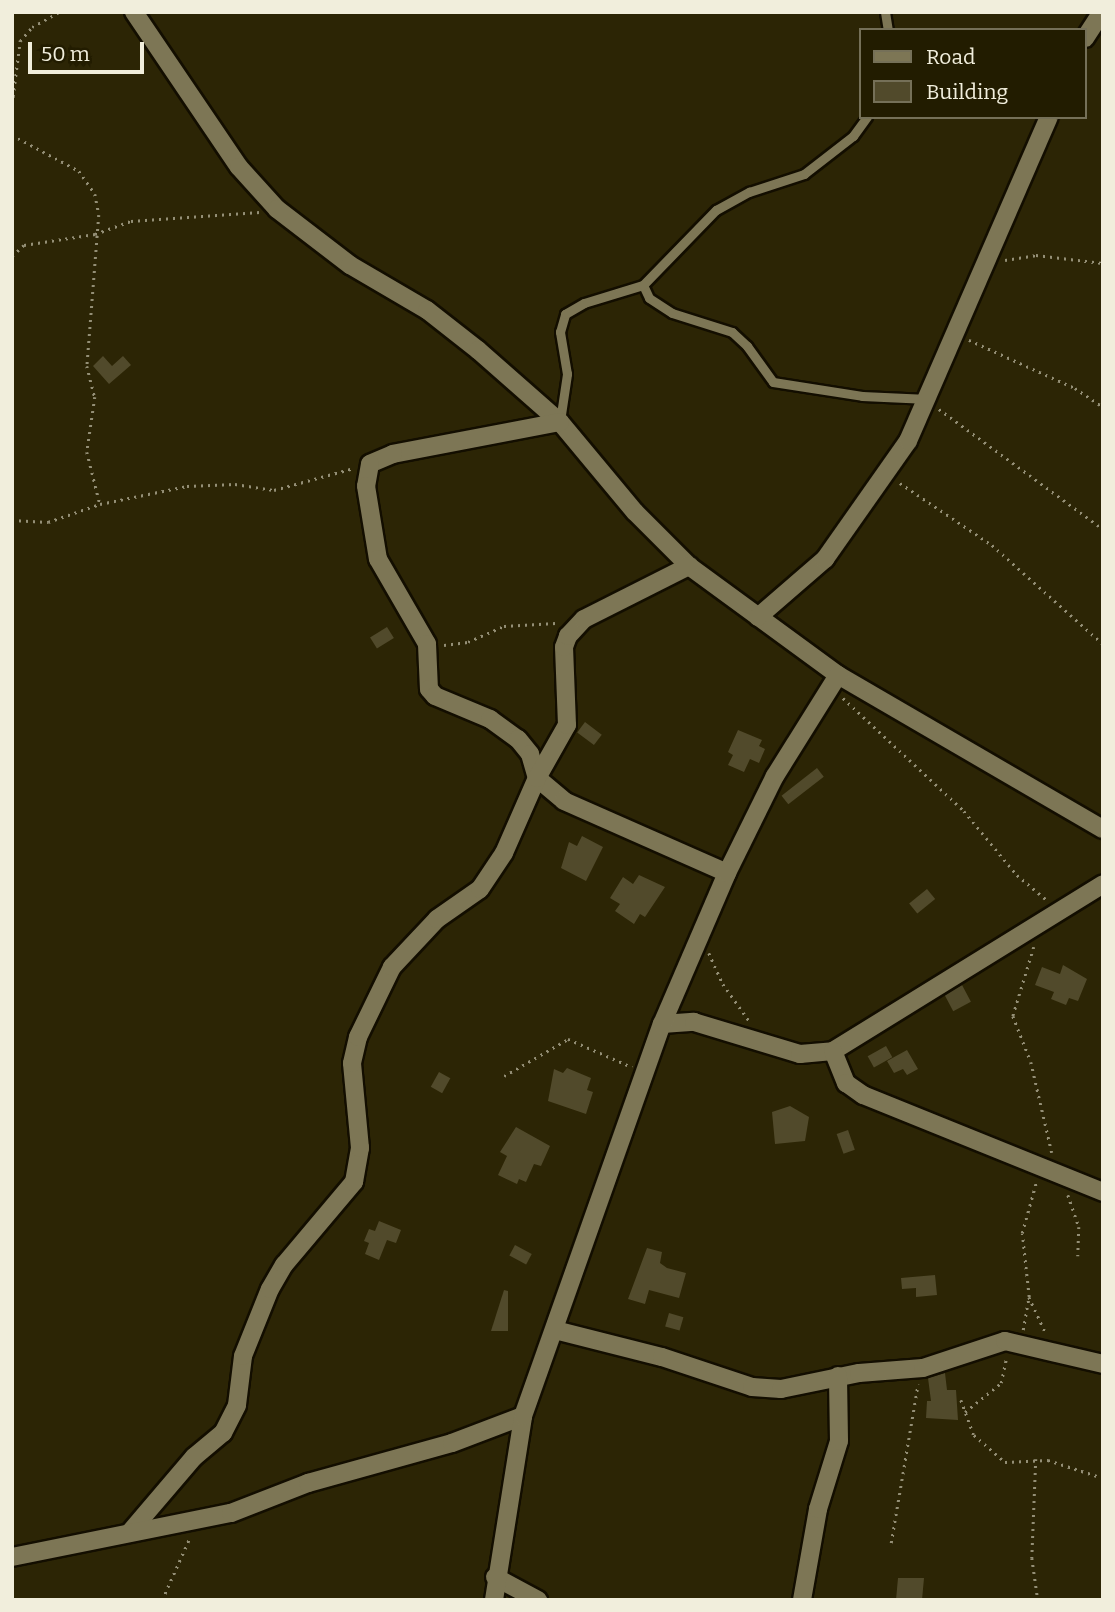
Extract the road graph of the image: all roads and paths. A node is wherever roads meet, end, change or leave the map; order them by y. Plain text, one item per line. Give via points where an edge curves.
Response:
1 (59, 12) edge
2 (134, 12) edge
3 (1102, 12) edge
4 (1087, 34) edge
5 (12, 104) edge
6 (866, 119) edge
7 (1048, 119) edge
8 (12, 135) edge
9 (277, 209) junction
10 (95, 234) junction
11 (12, 256) edge
12 (988, 263) junction
13 (1103, 263) edge
14 (643, 285) junction
15 (957, 334) junction
16 (928, 399) junction
17 (1103, 407) edge
18 (559, 422) junction
19 (370, 464) junction
20 (887, 474) junction
21 (100, 504) junction
22 (12, 520) edge
23 (1103, 529) edge
24 (689, 566) junction
25 (758, 617) junction
26 (557, 622) dead end
27 (1103, 643) edge
28 (427, 644) junction
29 (835, 681) junction
30 (537, 778) junction
31 (1103, 829) edge
32 (727, 873) junction
33 (1103, 884) edge
34 (1066, 908) junction
35 (1042, 924) junction
36 (700, 932) junction
37 (662, 1024) junction
38 (759, 1031) dead end
39 (833, 1052) junction
40 (645, 1070) junction
41 (504, 1076) dead end
42 (1040, 1166) junction
43 (1069, 1178) junction
44 (1103, 1192) edge
45 (1078, 1256) dead end
46 (1029, 1297) junction
47 (555, 1330) junction
48 (1015, 1341) junction
49 (1056, 1352) junction
50 (1103, 1364) edge
51 (923, 1368) junction
52 (838, 1376) junction
53 (961, 1400) dead end
54 (965, 1412) junction
55 (523, 1416) junction
56 (1036, 1459) junction
57 (1103, 1478) edge
58 (195, 1520) junction
59 (130, 1532) junction
60 (891, 1543) dead end
61 (12, 1557) edge
62 (495, 1577) junction
63 (162, 1600) edge
64 (494, 1600) edge
65 (538, 1600) edge
66 (802, 1600) edge
67 (1038, 1600) edge

1 - 5 path via 32,27 20,41
2 - 9 street via 239,167
3 - 4 street
6 - 14 lane via 853,136 804,174 749,192 716,210
7 - 12 street
8 - 10 path via 79,171 95,194 99,215
9 - 10 path via 131,221
9 - 18 street via 350,265 427,310
10 - 11 path via 24,245
10 - 21 path via 87,366 95,397 87,452
12 - 13 path via 1036,255
12 - 15 street
14 - 16 lane via 649,298 665,309 732,332 773,382 862,396
14 - 18 lane via 565,314 560,332 567,374
15 - 16 street
15 - 17 path via 1075,388
16 - 20 street
16 - 23 path
18 - 19 street via 393,453
18 - 24 street via 635,512
19 - 21 path via 274,490 210,484
19 - 28 street via 367,499 377,559
20 - 25 street via 809,577
20 - 27 path via 992,545
21 - 22 path via 48,522
24 - 25 street
24 - 30 street via 584,619 568,636 564,647 567,725
25 - 29 street
26 - 28 path via 504,626 457,645
28 - 30 street via 429,689 435,696 491,719 518,739 530,754
29 - 31 street via 1019,776
29 - 32 street via 775,776
29 - 34 path via 964,811 1029,887
30 - 32 street via 580,811
30 - 59 street via 493,873 461,905 421,934 380,986 352,1063 360,1148 354,1182 284,1265 270,1289 243,1356 237,1405 223,1433 194,1457
32 - 36 street
33 - 34 street
34 - 35 street
35 - 39 street
35 - 42 path via 1013,1016 1054,1147
36 - 37 street
36 - 38 path via 723,984
37 - 39 street via 694,1022 800,1054
37 - 40 street
39 - 42 street via 846,1083 863,1095
40 - 41 path via 568,1039
40 - 47 street
42 - 43 street
42 - 46 path via 1021,1233
43 - 44 street
43 - 45 path via 1068,1192 1079,1227
46 - 48 path via 1021,1334
46 - 49 path
47 - 52 street via 662,1357 752,1387 781,1389
47 - 55 street
48 - 49 street
48 - 51 street
48 - 54 path via 1007,1353 1001,1383
49 - 50 street
51 - 52 street
51 - 60 path via 911,1409
52 - 66 street via 839,1441 818,1509
53 - 54 path
54 - 56 path via 974,1435 989,1452 1005,1462
55 - 58 street via 452,1444 344,1471 251,1507
55 - 62 street
56 - 57 path via 1085,1468
56 - 67 path via 1032,1558
58 - 59 street
58 - 63 path
59 - 61 street
62 - 64 street
62 - 65 street

